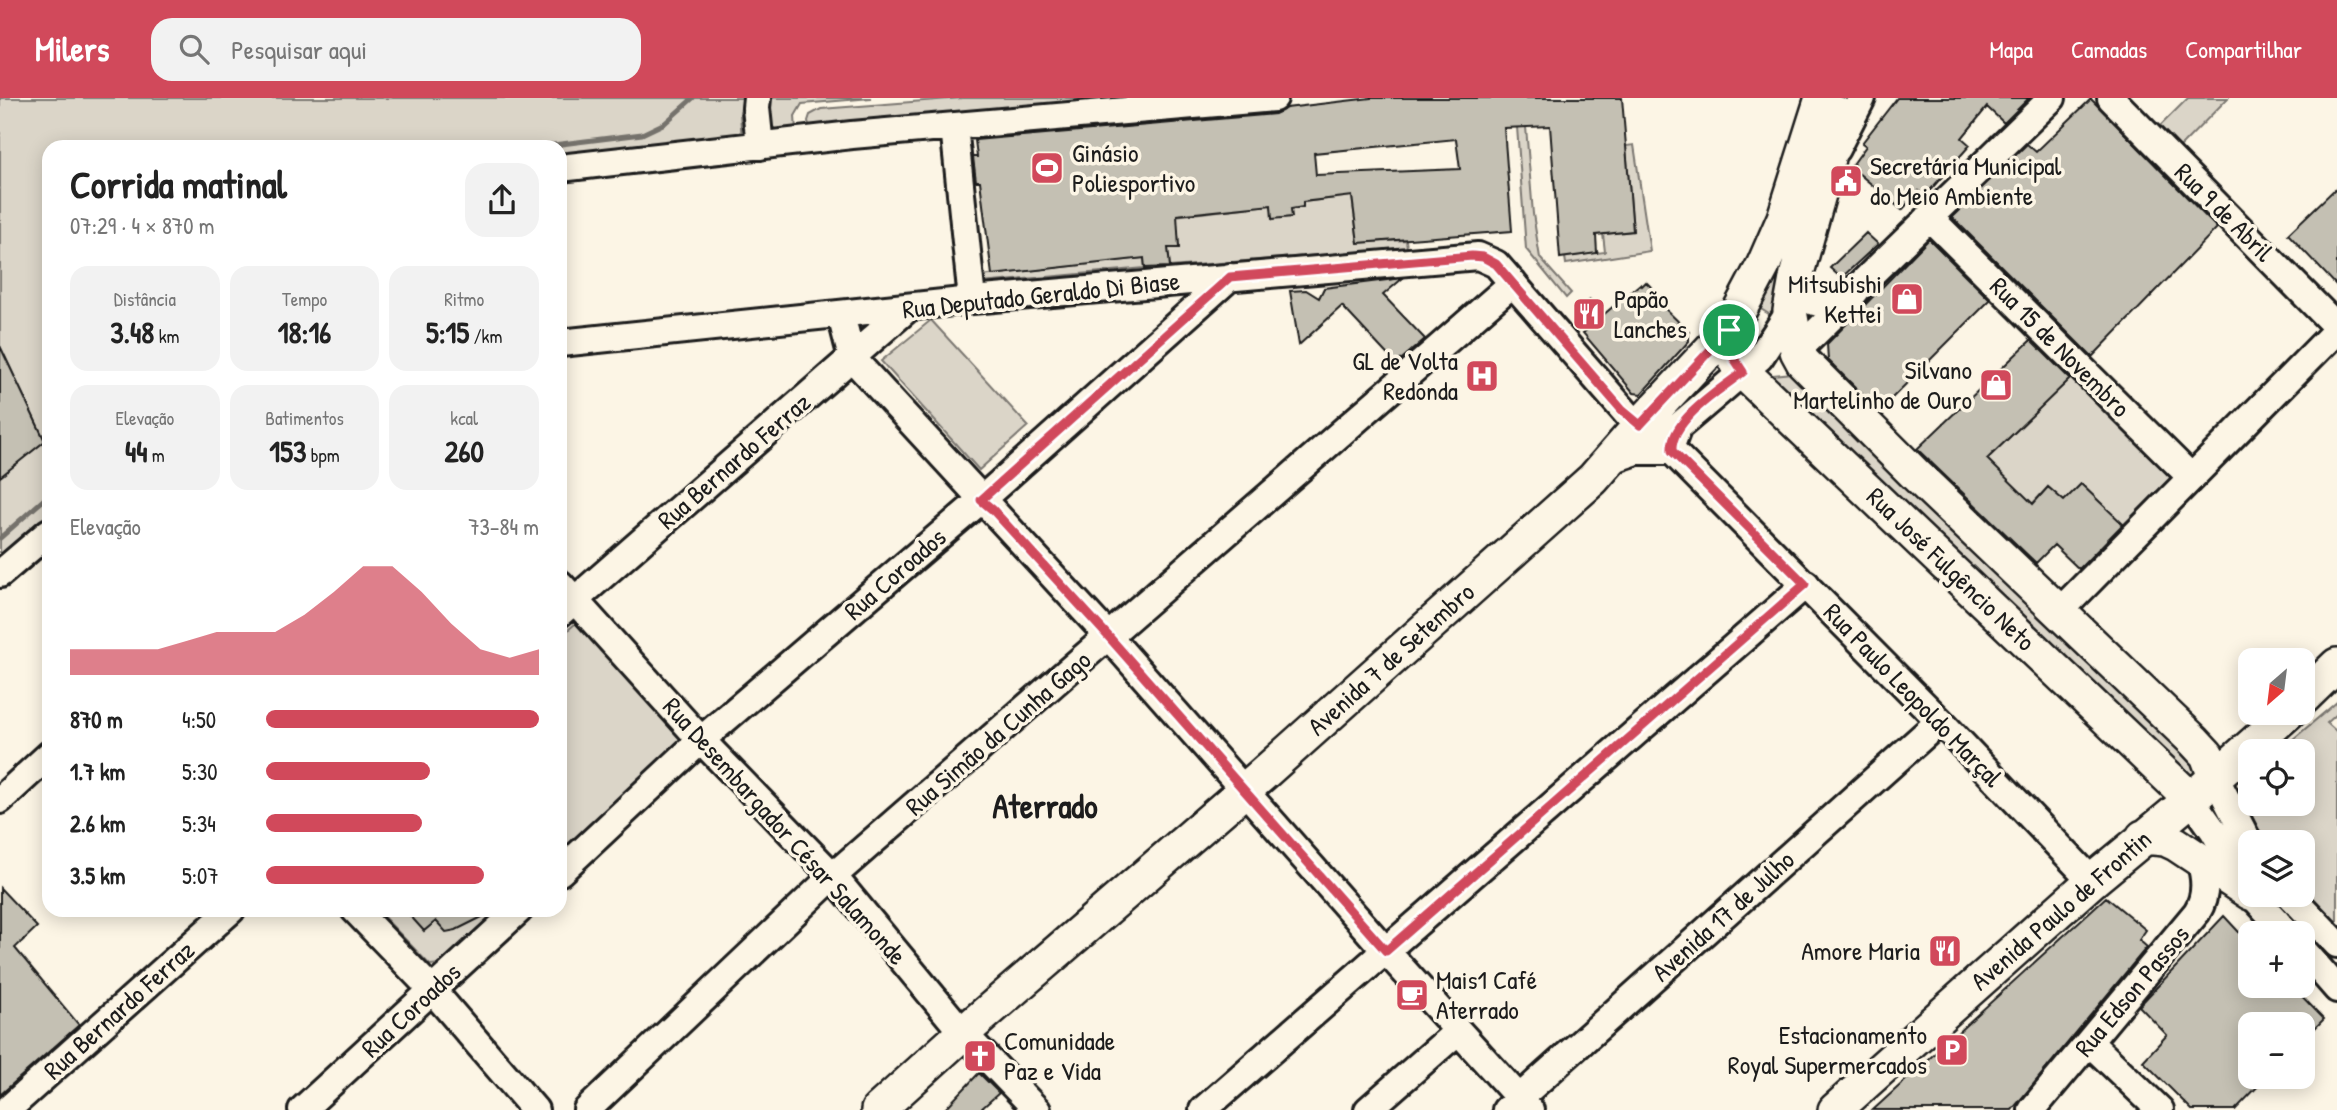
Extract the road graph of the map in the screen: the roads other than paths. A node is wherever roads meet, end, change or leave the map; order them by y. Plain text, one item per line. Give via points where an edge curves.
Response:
1 (757, 98) edge
2 (1274, 98) edge
3 (1812, 98) edge
4 (1822, 98) edge
5 (1840, 98) edge
6 (1861, 98) edge
7 (2052, 98) edge
8 (2111, 98) edge
9 (1172, 103) edge
10 (954, 126) junction
11 (1810, 136) junction
12 (760, 146) junction
13 (567, 167) edge
14 (1825, 169) junction
15 (1929, 217) junction
16 (1797, 273) junction
17 (1230, 277) junction
18 (1513, 283) junction
19 (1862, 283) junction
20 (972, 300) junction
21 (907, 309) junction
22 (1790, 311) junction
23 (841, 316) junction
24 (2337, 329) edge
25 (1729, 330) junction
26 (567, 342) edge
27 (1797, 351) junction
28 (852, 358) junction
29 (1743, 372) junction
30 (1640, 425) junction
31 (1675, 439) junction
32 (1602, 470) junction
33 (2191, 477) junction
34 (981, 500) junction
35 (42, 538) edge
36 (0, 574) edge
37 (1805, 584) junction
38 (567, 597) edge
39 (567, 601) edge
40 (2059, 612) junction
41 (1109, 637) junction
42 (2337, 665) edge
43 (2315, 686) edge
44 (1940, 721) junction
45 (2274, 725) edge
46 (701, 740) junction
47 (42, 761) edge
48 (2203, 788) junction
49 (1244, 791) junction
50 (0, 800) edge
51 (2238, 830) edge
52 (2144, 837) junction
53 (2200, 862) junction
54 (567, 865) edge
55 (2238, 874) edge
56 (833, 876) junction
57 (2092, 881) junction
58 (2238, 886) edge
59 (2262, 907) edge
60 (2301, 907) edge
61 (223, 917) edge
62 (362, 917) edge
63 (512, 917) edge
64 (2276, 921) edge
65 (2337, 944) edge
66 (1386, 951) junction
67 (2315, 964) edge
68 (2337, 989) edge
69 (433, 991) junction
70 (1458, 1031) junction
71 (963, 1032) junction
72 (2089, 1042) junction
73 (1518, 1106) edge
74 (7, 1110) edge
75 (302, 1110) edge
76 (535, 1110) edge
77 (587, 1110) edge
78 (878, 1110) edge
79 (1037, 1110) edge
80 (1203, 1110) edge
81 (1368, 1110) edge
82 (1835, 1110) edge
83 (2032, 1110) edge
84 (2160, 1110) edge

1 - 12 street
2 - 9 street
3 - 11 street, Avenida 7 de Setembro
4 - 11 main road, Avenida 7 de Setembro
5 - 14 main road
6 - 14 street
7 - 15 street
8 - 24 street, Rua 9 de Abril
9 - 10 street
10 - 12 street
10 - 20 street
11 - 25 main road, Avenida 7 de Setembro via 1784,218
12 - 13 street
14 - 16 main road
15 - 19 street
15 - 33 street, Rua 15 de Novembro
16 - 19 street via 1802,292 1822,304 1838,300
16 - 22 main road
17 - 18 street, Rua Deputado Geraldo Di Biase via 1478,256 1496,264
17 - 20 street, Rua Deputado Geraldo Di Biase
17 - 34 street, Rua Coroados
18 - 30 street
18 - 41 street, Rua Simão da Cunha Gago
19 - 27 street
20 - 21 street, Rua Deputado Geraldo Di Biase
21 - 23 street, Rua Deputado Geraldo Di Biase
21 - 28 street, Rua Bernardo Ferraz
22 - 27 main road, Rua José Fulgêncio Neto
22 - 29 street via 1765,352
23 - 26 street, Rua Deputado Geraldo Di Biase
23 - 28 street
24 - 33 street
25 - 29 main road, Rua José Fulgêncio Neto via 1730,352
25 - 30 main road, Avenida 7 de Setembro
27 - 40 main road, Rua José Fulgêncio Neto via 1811,373
28 - 34 street
28 - 38 street, Rua Bernardo Ferraz
29 - 31 street via 1713,395
29 - 48 main road, Rua José Fulgêncio Neto
30 - 31 street
30 - 32 main road, Avenida 7 de Setembro
31 - 32 street via 1637,451
31 - 37 street, Rua Paulo Leopoldo Marçal
32 - 49 main road, Avenida 7 de Setembro
33 - 40 street
34 - 41 street
34 - 46 street, Rua Coroados
35 - 36 street
37 - 44 street, Rua Paulo Leopoldo Marçal
37 - 66 street
39 - 46 street, Rua Desembargador César Salamonde
40 - 48 main road, Rua José Fulgêncio Neto via 2201,748 2211,762
41 - 49 street
41 - 56 street, Rua Simão da Cunha Gago
42 - 43 main road
44 - 57 street, Rua Paulo Leopoldo Marçal
44 - 73 street, Avenida 17 de Julho
45 - 48 main road, Avenida Paulo de Frontin
46 - 54 street, Rua Coroados
46 - 56 street, Rua Desembargador César Salamonde
47 - 50 street
48 - 51 street
48 - 52 main road, Avenida Paulo de Frontin
48 - 55 street via 2213,830
49 - 66 street
49 - 71 main road, Avenida 7 de Setembro
52 - 53 main road via 2165,839
52 - 57 main road, Avenida Paulo de Frontin
53 - 58 main road
53 - 72 street, Rua Edson Passos via 2205,878 2201,906
56 - 71 street, Rua Desembargador César Salamonde
56 - 77 street, Rua Simão da Cunha Gago
57 - 82 main road, Avenida Paulo de Frontin
59 - 64 street
60 - 65 street
61 - 74 street, Rua Bernardo Ferraz
62 - 69 street
63 - 69 street, Rua Coroados
66 - 70 street
66 - 80 street
67 - 68 street
69 - 75 street, Rua Coroados
69 - 76 street
70 - 73 street
70 - 81 street
71 - 78 main road, Avenida 7 de Setembro
71 - 79 street, Rua Desembargador César Salamonde
72 - 83 street, Rua Edson Passos
72 - 84 street

